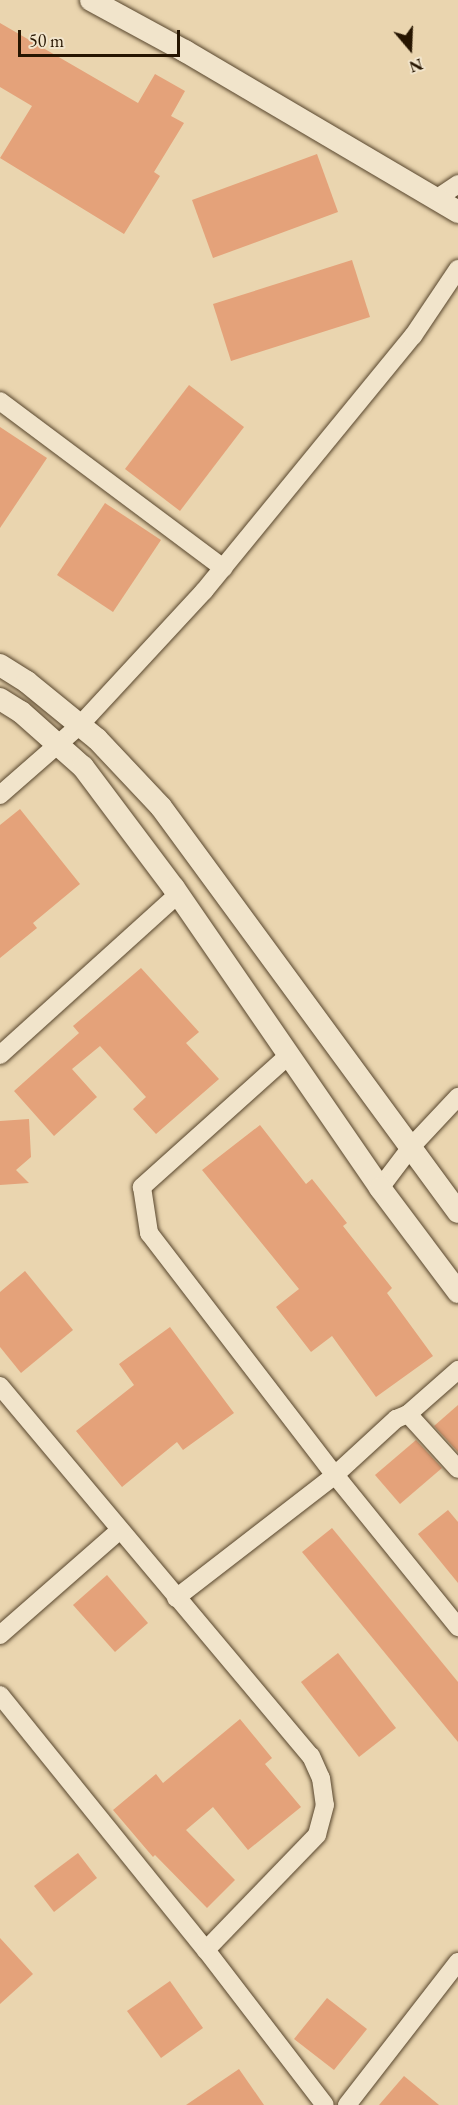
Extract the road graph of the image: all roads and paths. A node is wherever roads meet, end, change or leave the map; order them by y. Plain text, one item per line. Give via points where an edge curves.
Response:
1 (91, 0) edge
2 (458, 184) edge
3 (436, 199) junction
4 (458, 212) edge
5 (458, 268) edge
6 (0, 401) edge
7 (223, 568) junction
8 (0, 665) edge
9 (0, 699) edge
10 (80, 725) junction
11 (60, 746) junction
12 (0, 795) edge
13 (178, 894) junction
14 (0, 1055) edge
15 (289, 1055) junction
16 (458, 1097) edge
17 (411, 1147) junction
18 (380, 1188) junction
19 (458, 1212) edge
20 (458, 1292) edge
21 (458, 1370) edge
22 (0, 1386) edge
23 (408, 1414) junction
24 (458, 1469) edge
25 (335, 1475) junction
26 (120, 1530) junction
27 (176, 1598) junction
28 (458, 1627) edge
29 (0, 1635) edge
30 (2, 1703) edge
31 (206, 1950) junction
32 (458, 1962) edge
33 (325, 2105) edge
34 (347, 2105) edge

1 - 3 street via 186,51
2 - 3 street
3 - 4 street
5 - 7 street via 413,336
6 - 7 street
7 - 10 street
8 - 10 street
9 - 11 street
10 - 11 street
10 - 17 street via 160,807
11 - 12 street
11 - 13 street via 82,767
13 - 14 street
13 - 15 street
15 - 18 street
15 - 25 street via 142,1187 149,1233
16 - 17 street
17 - 18 street
17 - 19 street
18 - 20 street
21 - 23 street
22 - 26 street
23 - 24 street
23 - 25 street via 396,1419
25 - 27 street
25 - 28 street
26 - 27 street
26 - 29 street
27 - 31 street via 311,1756 324,1789 322,1820 316,1835
30 - 31 street
31 - 33 street
32 - 34 street

